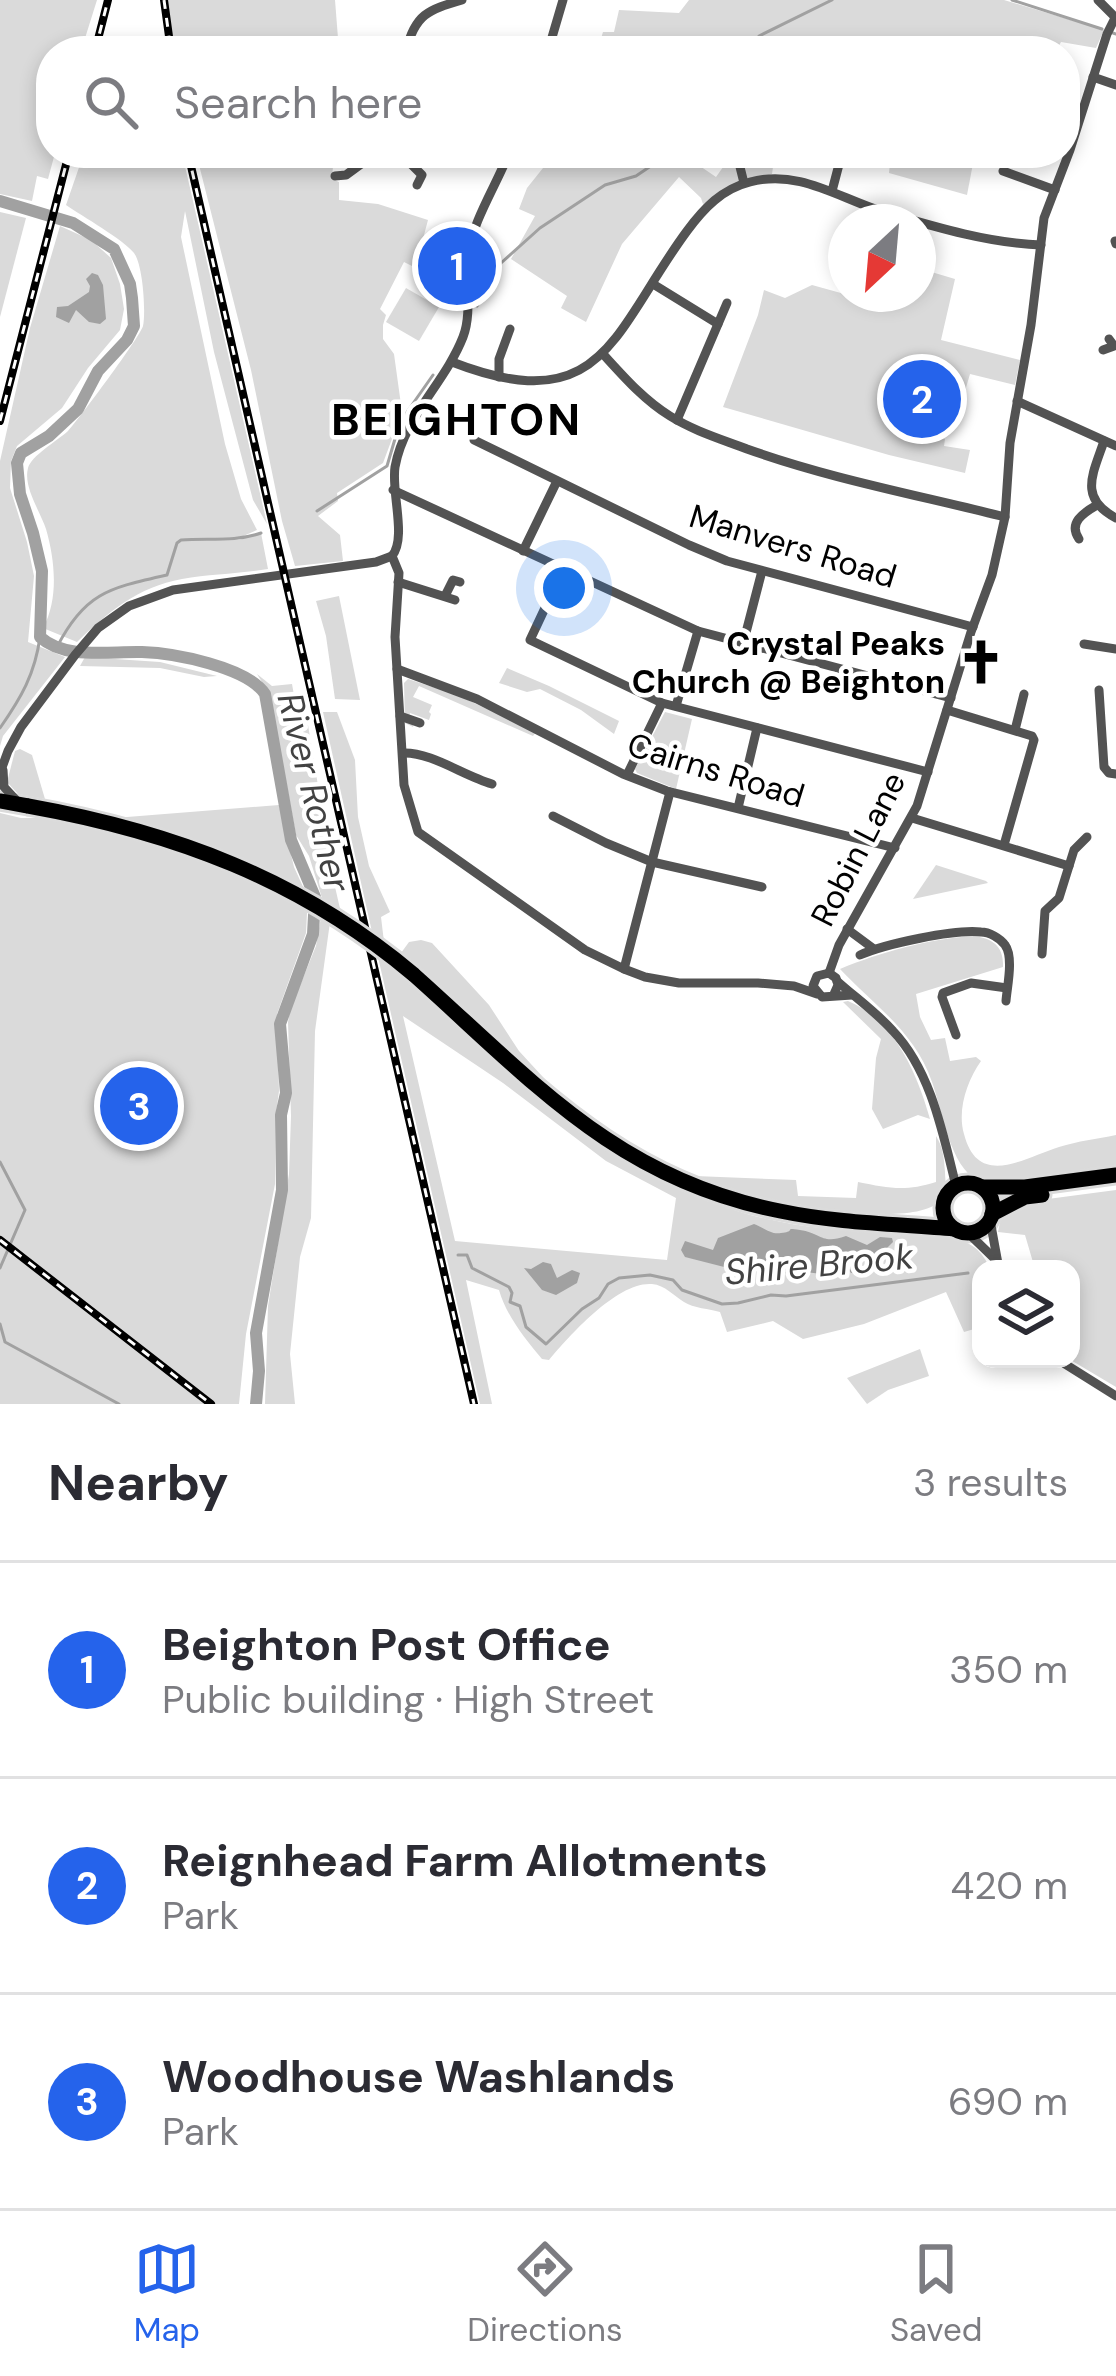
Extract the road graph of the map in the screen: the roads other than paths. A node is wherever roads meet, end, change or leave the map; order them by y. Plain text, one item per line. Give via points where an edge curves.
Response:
1 (461, 0) edge
2 (563, 0) edge
3 (1098, 0) edge
4 (1116, 18) edge
5 (410, 36) edge
6 (552, 36) edge
7 (1093, 77) junction
8 (1116, 85) edge
9 (1080, 116) edge
10 (353, 168) edge
11 (414, 168) edge
12 (502, 168) edge
13 (740, 168) edge
14 (838, 168) edge
15 (1062, 168) edge
16 (1003, 171) dead end
17 (423, 177) dead end
18 (745, 183) junction
19 (344, 188) dead end
20 (1055, 190) junction
21 (832, 191) junction
22 (1041, 245) junction
23 (653, 284) junction
24 (727, 303) dead end
25 (718, 324) junction
26 (510, 329) dead end
27 (603, 354) junction
28 (452, 362) junction
29 (499, 377) junction
30 (1017, 401) junction
31 (676, 420) junction
32 (473, 440) dead end
33 (1110, 444) edge
34 (557, 481) junction
35 (393, 490) junction
36 (1096, 505) junction
37 (1005, 517) junction
38 (1116, 518) edge
39 (1079, 539) dead end
40 (523, 551) junction
41 (392, 556) junction
42 (762, 572) junction
43 (398, 582) junction
44 (460, 582) dead end
45 (545, 608) dead end
46 (973, 627) junction
47 (698, 631) junction
48 (743, 644) junction
49 (1084, 644) dead end
50 (1116, 646) edge
51 (397, 669) junction
52 (1099, 690) dead end
53 (1024, 694) dead end
54 (662, 703) junction
55 (949, 704) junction
56 (676, 706) junction
57 (400, 716) junction
58 (1114, 716) edge
59 (1101, 719) junction
60 (420, 723) dead end
61 (757, 728) junction
62 (1015, 730) junction
63 (403, 753) junction
64 (2, 769) edge
65 (928, 772) junction
66 (1116, 774) edge
67 (627, 775) junction
68 (492, 784) dead end
69 (670, 792) junction
70 (0, 801) edge
71 (28, 806) junction
72 (738, 808) junction
73 (553, 816) dead end
74 (912, 818) junction
75 (1087, 837) dead end
76 (1004, 844) junction
77 (895, 848) junction
78 (652, 862) junction
79 (1069, 866) junction
80 (761, 887) dead end
81 (847, 929) junction
82 (874, 949) junction
83 (1042, 954) dead end
84 (860, 955) dead end
85 (624, 969) junction
86 (833, 977) junction
87 (815, 988) junction
88 (1007, 988) junction
89 (834, 994) junction
90 (852, 994) junction
91 (1006, 1001) dead end
92 (956, 1035) dead end
93 (1116, 1175) edge
94 (1116, 1185) edge
95 (956, 1186) junction
96 (983, 1187) junction
97 (943, 1203) junction
98 (991, 1217) junction
99 (882, 1223) junction
100 (961, 1231) junction
101 (993, 1260) edge
102 (997, 1260) edge
103 (1071, 1368) edge
104 (1116, 1396) edge

1 - 5 street via 430,9
2 - 6 street
3 - 4 street
4 - 7 street, Robin Lane
7 - 8 street
7 - 9 street, Robin Lane
10 - 19 street via 340,176
11 - 17 street
12 - 28 street via 468,254 468,316
13 - 18 street
14 - 21 street
15 - 20 street, Robin Lane
16 - 20 street
18 - 21 street via 792,179
18 - 23 street via 698,216
20 - 22 street, Robin Lane
21 - 22 street via 927,224
22 - 30 street, Robin Lane
23 - 25 street
23 - 27 street
24 - 25 street
25 - 31 street
26 - 29 street
27 - 29 street via 548,380
27 - 31 street
28 - 29 street
28 - 35 street via 406,431
30 - 33 street
30 - 37 street, Robin Lane
31 - 37 street via 839,478
32 - 34 street, Manvers Road
33 - 36 street via 1092,479
34 - 40 street
34 - 42 street, Manvers Road
35 - 40 street
35 - 41 street via 399,543
36 - 38 street
36 - 39 street via 1076,522
37 - 46 street, Robin Lane
40 - 47 street
41 - 43 street
41 - 64 street via 160,593 123,610 75,655 21,728
42 - 46 street, Manvers Road
42 - 48 street
43 - 44 street via 450,598 453,580
43 - 51 street
45 - 54 street via 530,640
46 - 55 street, Robin Lane
47 - 48 street
47 - 56 street
48 - 55 street
49 - 50 street
51 - 57 street
51 - 67 street, Cairns Road
52 - 59 street
53 - 62 street
54 - 56 street
54 - 67 street
55 - 62 street
55 - 65 street, Robin Lane
56 - 61 street
57 - 60 street
57 - 63 street
58 - 59 street
59 - 66 street via 1104,767
61 - 65 street
61 - 72 street
62 - 76 street via 1034,740
63 - 68 street
63 - 85 street via 418,832
64 - 71 street via 5,790
65 - 74 street, Robin Lane
67 - 69 street, Cairns Road
69 - 72 street, Cairns Road
69 - 78 street
70 - 71 highway
71 - 99 highway, bridge via 172,842 322,908 413,974 559,1106 618,1149 693,1186 749,1204
72 - 77 street, Cairns Road
73 - 78 street
74 - 76 street
74 - 77 street, Robin Lane
75 - 79 street
76 - 79 street
77 - 81 street, Robin Lane
78 - 80 street
78 - 85 street
79 - 83 street via 1059,898 1045,911
81 - 82 street
81 - 86 street, Robin Lane
82 - 84 street
82 - 88 street via 988,932 1009,952
85 - 87 street via 679,983
86 - 87 street via 817,976
86 - 89 street, Robin Lane
86 - 90 street
87 - 89 street via 826,998
88 - 91 street
88 - 92 street via 971,982 938,995
89 - 90 street
90 - 95 street via 915,1061
93 - 96 highway
94 - 98 highway via 1025,1197
95 - 96 highway
95 - 97 highway
96 - 98 highway via 993,1201
97 - 99 highway
97 - 100 highway via 944,1216
98 - 100 highway via 981,1229
98 - 102 street
99 - 100 highway
100 - 101 street
103 - 104 street

